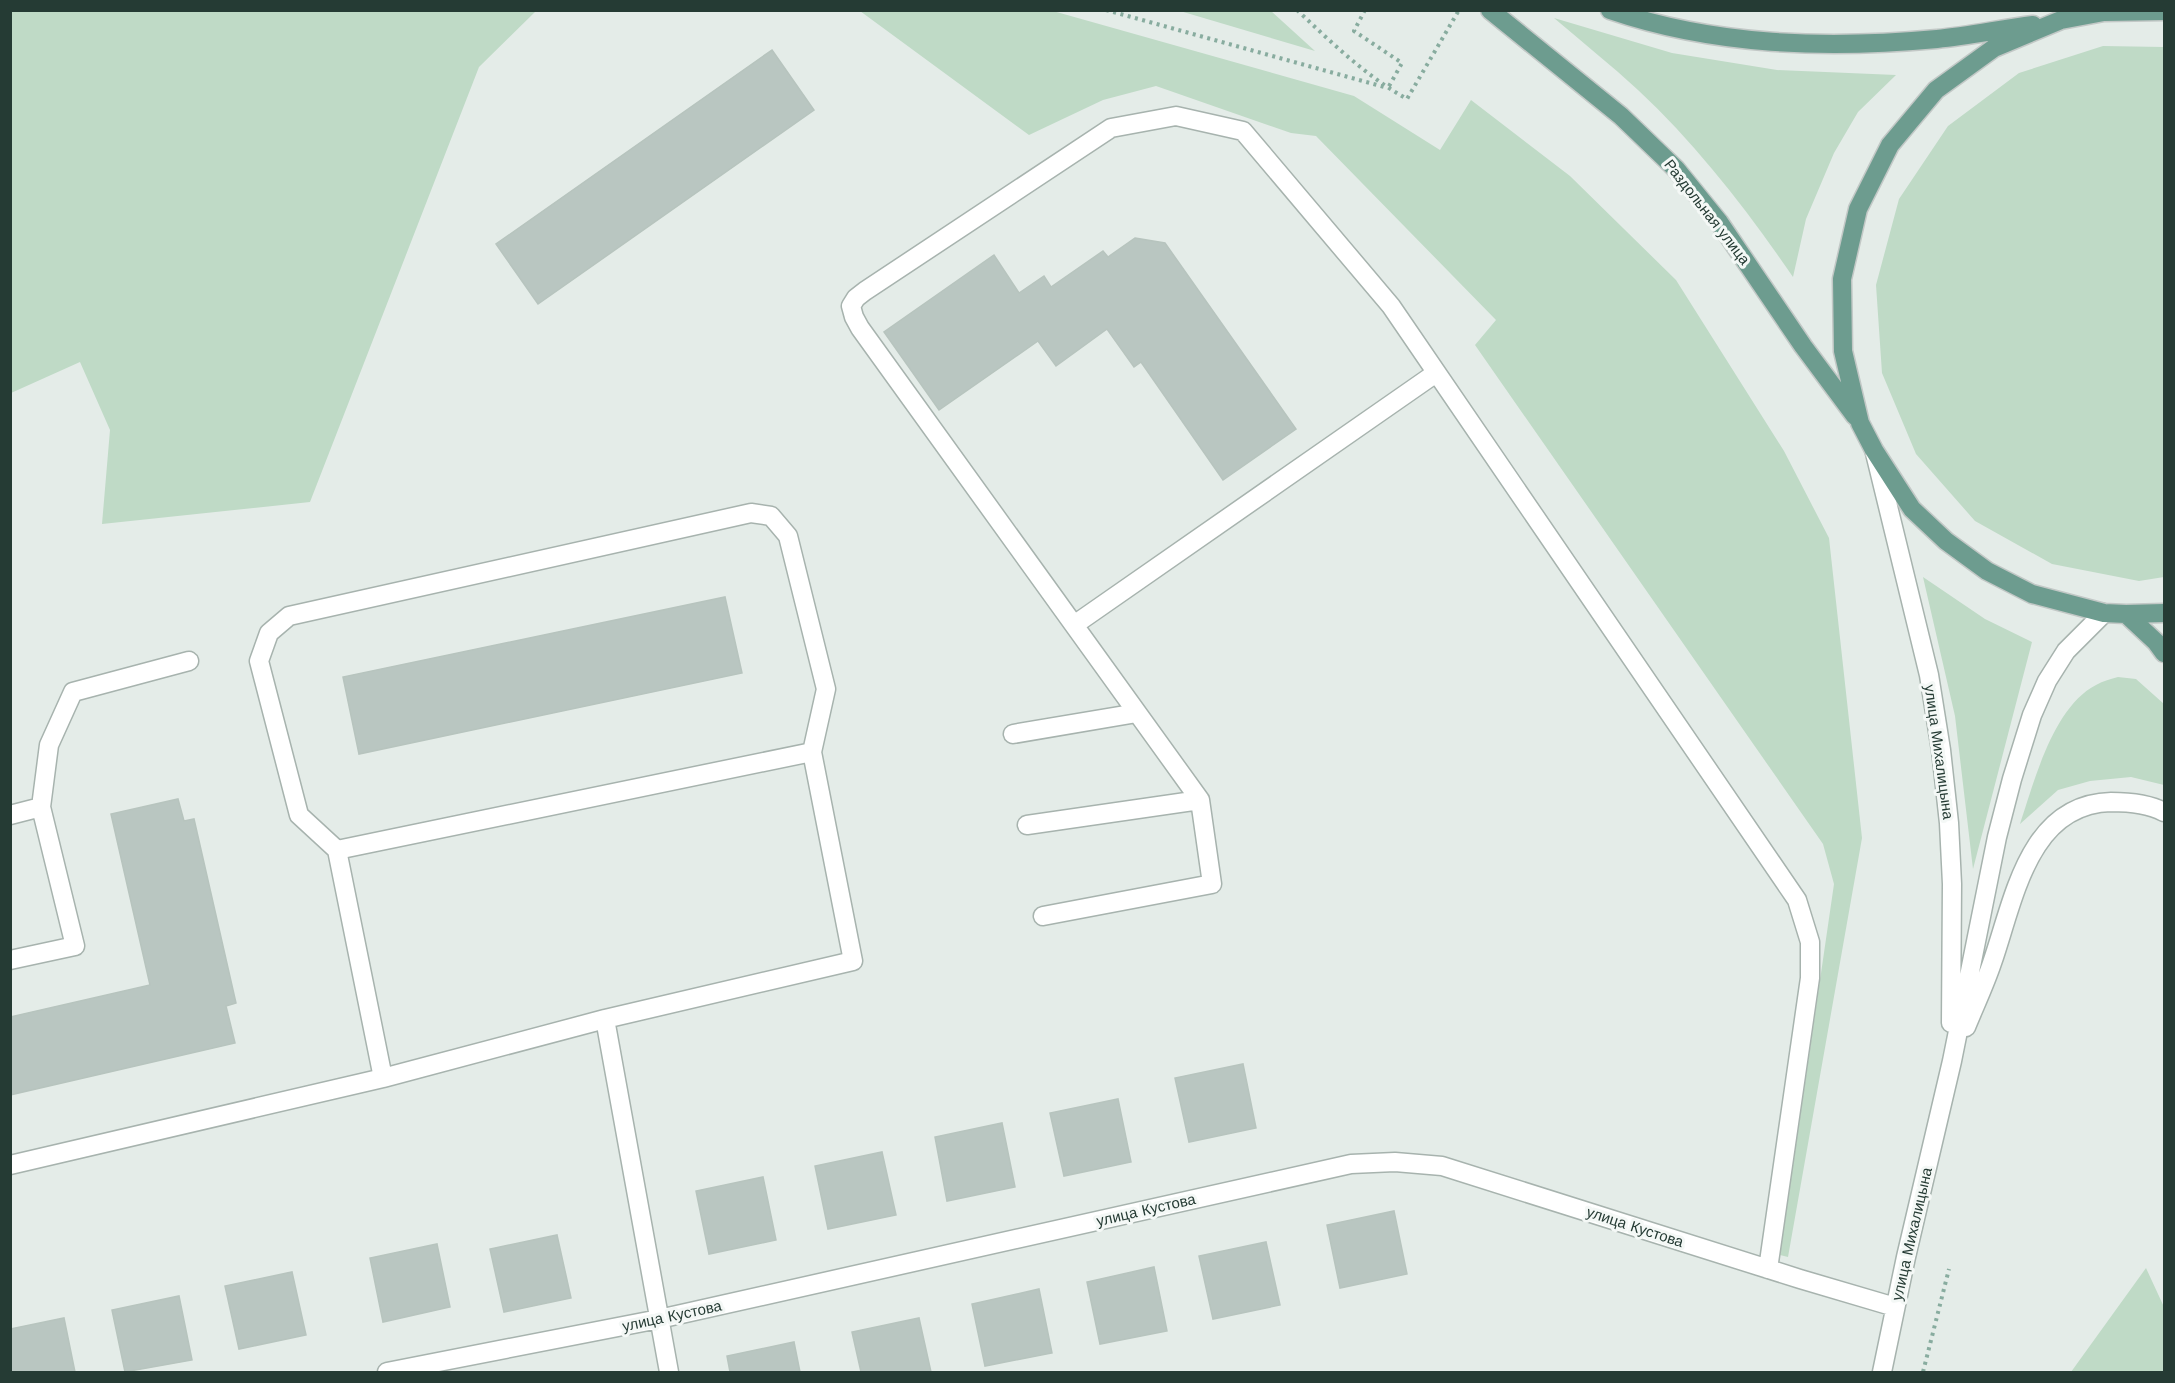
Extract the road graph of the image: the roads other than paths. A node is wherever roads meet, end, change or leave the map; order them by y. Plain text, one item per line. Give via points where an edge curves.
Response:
1 (1490, 10) edge
2 (1610, 10) edge
3 (2105, 11) edge
4 (2164, 11) edge
5 (2061, 20) junction
6 (1436, 373) junction
7 (1860, 423) junction
8 (1874, 450) junction
9 (2104, 613) junction
10 (2164, 613) edge
11 (2126, 615) junction
12 (1074, 625) junction
13 (2164, 653) edge
14 (189, 661) dead end
15 (1137, 713) junction
16 (1013, 734) dead end
17 (812, 752) junction
18 (1200, 800) junction
19 (41, 807) junction
20 (2164, 812) edge
21 (10, 814) edge
22 (1027, 825) dead end
23 (337, 850) junction
24 (1043, 916) dead end
25 (10, 960) edge
26 (605, 1019) junction
27 (1952, 1061) junction
28 (383, 1078) junction
29 (10, 1165) edge
30 (1768, 1269) junction
31 (1895, 1307) junction
32 (659, 1319) junction
33 (387, 1372) edge
34 (669, 1372) edge
35 (1882, 1372) edge

1 - 7 main road, Раздольная улица via 1621,116 1676,170 1719,222 1797,339
2 - 5 main road via 1688,32 1781,43 1938,39
3 - 4 main road
3 - 5 main road
5 - 7 main road via 1995,48 1936,90 1890,145 1858,209 1842,279 1843,351
6 - 12 street
6 - 12 street via 1391,306 1243,131 1176,116 1111,128 865,291 851,306 860,328
6 - 30 street via 1797,900 1810,942 1810,978
7 - 8 main road
8 - 9 main road via 1912,509 1946,541 1987,571 2032,594
8 - 27 street, улица Михалицына via 1929,675 1941,750 1952,884
9 - 11 main road
9 - 27 street, улица Михалицына via 2066,651 2032,715 1997,837
10 - 11 main road
11 - 13 main road
12 - 15 street
14 - 19 street via 73,692 49,745
15 - 16 street
15 - 18 street
17 - 23 street
17 - 23 street via 826,689 788,536 771,516 751,513 289,616 269,633 259,661 299,815
17 - 26 street via 853,961
18 - 22 street
18 - 24 street via 1212,884
19 - 21 street
19 - 25 street via 75,946
20 - 27 street, улица Михалицына via 2121,802 2099,802 2067,813 2037,843
23 - 28 street
26 - 28 street
26 - 32 street
27 - 31 street, улица Михалицына
28 - 29 street
30 - 31 street, улица Кустова
30 - 32 street, улица Кустова via 1442,1166 1395,1162 1351,1164
31 - 35 street, улица Михалицына
32 - 33 street, улица Кустова
32 - 34 street

